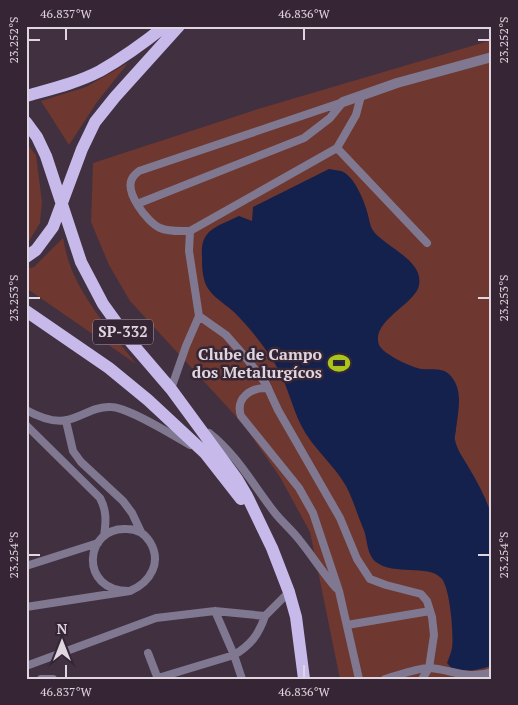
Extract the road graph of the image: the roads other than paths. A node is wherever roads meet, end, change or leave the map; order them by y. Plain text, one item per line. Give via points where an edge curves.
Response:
1 (165, 26) edge
2 (179, 26) edge
3 (492, 57) edge
4 (26, 96) edge
5 (361, 96) junction
6 (343, 102) junction
7 (26, 122) edge
8 (337, 148) junction
9 (62, 202) junction
10 (137, 204) junction
11 (190, 231) junction
12 (426, 243) dead end
13 (26, 257) edge
14 (26, 311) edge
15 (199, 316) junction
16 (268, 388) junction
17 (171, 389) junction
18 (26, 410) edge
19 (66, 421) junction
20 (26, 425) edge
21 (198, 425) junction
22 (205, 453) junction
23 (258, 520) junction
24 (141, 532) junction
25 (104, 536) junction
26 (98, 543) junction
27 (26, 566) edge
28 (130, 591) junction
29 (339, 591) junction
30 (289, 592) junction
31 (26, 607) edge
32 (215, 611) junction
33 (430, 611) junction
34 (265, 616) junction
35 (347, 625) junction
36 (148, 653) dead end
37 (234, 655) junction
38 (26, 666) edge
39 (429, 668) junction
40 (492, 672) edge
41 (41, 679) edge
42 (53, 679) edge
43 (158, 679) edge
44 (242, 679) edge
45 (304, 679) edge
46 (359, 679) edge
47 (385, 679) edge
48 (422, 679) edge

1 - 4 main road via 100,71 70,84
2 - 9 main road via 95,122
3 - 5 street
5 - 6 street
5 - 8 lane via 356,115
6 - 10 lane via 330,118 304,138
6 - 10 lane via 139,171 131,182 131,192
7 - 9 main road, SP-332 via 46,156
8 - 11 lane
8 - 12 lane
9 - 13 main road via 47,237
9 - 17 main road, SP-332 via 90,282 129,340
10 - 11 lane via 160,228
11 - 15 lane via 189,251
14 - 22 main road, SP-332 via 109,368
15 - 16 lane via 226,335
15 - 17 lane
16 - 29 lane via 255,390 240,402 241,416 299,488 313,513
16 - 33 lane via 370,579 421,594
17 - 21 main road, SP-332
18 - 19 lane via 36,416
19 - 22 lane via 88,411 112,406 144,419
19 - 24 lane via 73,452 122,501
20 - 25 lane via 100,498 106,515
21 - 23 main road, SP-332 via 236,479
21 - 29 lane via 225,446
22 - 23 main road, SP-332
23 - 30 main road, SP-332
24 - 25 lane via 122,528
24 - 28 lane via 152,547 155,565 146,581
25 - 26 lane
26 - 27 lane
26 - 28 lane via 93,555 98,578 113,589
28 - 31 lane
29 - 35 lane
30 - 34 lane
30 - 45 main road, SP-332 via 296,617
32 - 34 lane
32 - 37 lane
32 - 38 lane via 156,618
33 - 35 lane
33 - 39 lane via 434,636
34 - 37 lane via 258,634
35 - 46 lane
36 - 43 lane
37 - 43 lane
37 - 44 lane
39 - 40 lane via 469,676
39 - 47 lane
39 - 48 lane
41 - 42 lane

